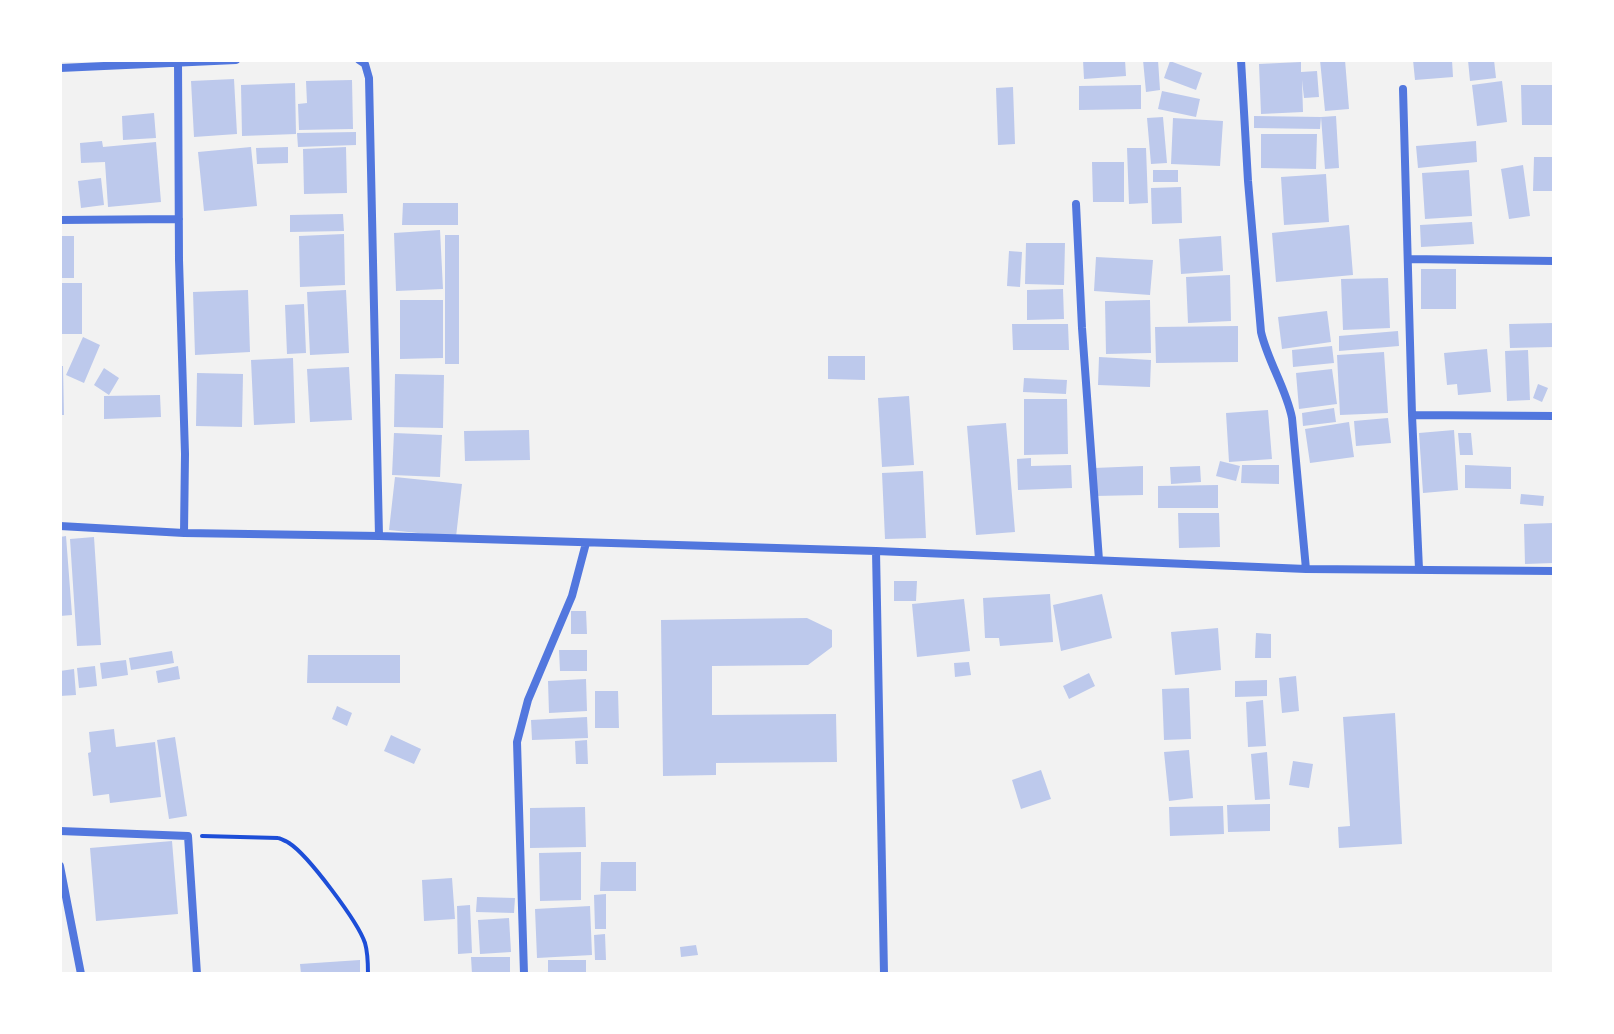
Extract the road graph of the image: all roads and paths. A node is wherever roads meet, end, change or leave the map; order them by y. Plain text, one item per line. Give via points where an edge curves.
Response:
1 (236, 60) edge
2 (359, 60) edge
3 (1241, 60) edge
4 (178, 61) edge
5 (60, 68) edge
6 (1403, 89) dead end
7 (1076, 204) dead end
8 (179, 219) junction
9 (60, 220) edge
10 (1408, 259) junction
11 (1554, 261) edge
12 (1412, 415) junction
13 (1554, 416) edge
14 (60, 526) edge
15 (184, 533) junction
16 (379, 536) junction
17 (586, 543) junction
18 (876, 551) junction
19 (1099, 560) junction
20 (1306, 569) junction
21 (1419, 569) junction
22 (1554, 571) edge
23 (60, 831) edge
24 (188, 836) junction
25 (60, 866) edge
26 (81, 974) edge
27 (197, 974) edge
28 (368, 974) edge
29 (524, 974) edge
30 (884, 974) edge

1 - 4 street
2 - 16 street via 369,78
3 - 20 street via 1261,332 1292,418
4 - 5 street
4 - 8 street
6 - 10 street
7 - 19 street
8 - 9 street
8 - 15 street
10 - 11 street
10 - 12 street
12 - 13 street
12 - 21 street
14 - 15 street
15 - 16 street
16 - 17 street
17 - 18 street
17 - 29 street via 572,596 528,700 517,742
18 - 19 street
18 - 30 street
19 - 20 street
20 - 21 street
21 - 22 street
23 - 24 street
24 - 27 street
24 - 28 path via 278,838 289,843 358,927
25 - 26 street

